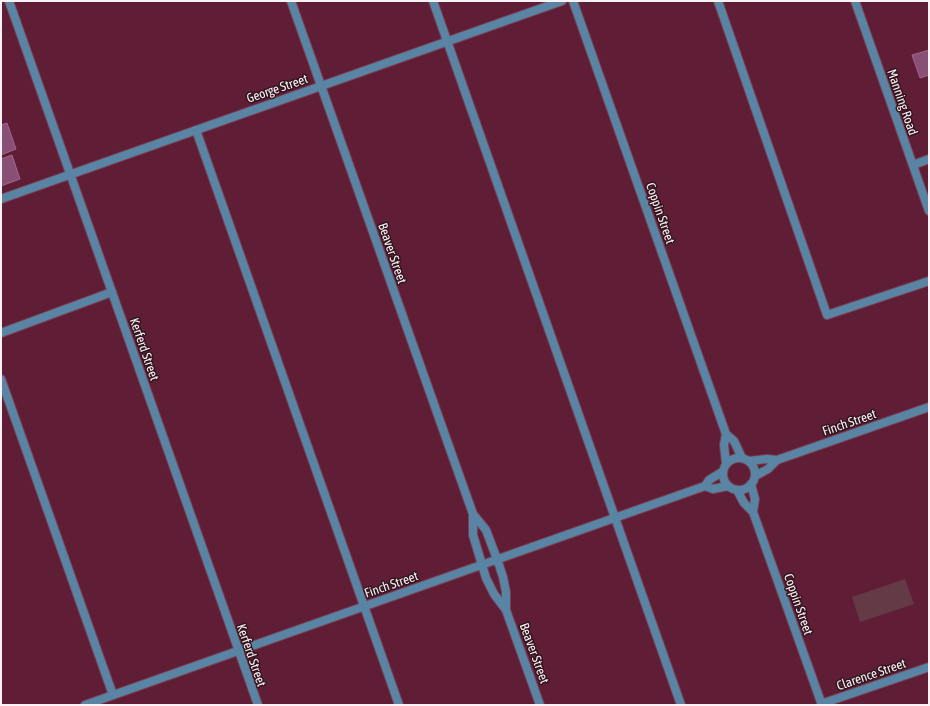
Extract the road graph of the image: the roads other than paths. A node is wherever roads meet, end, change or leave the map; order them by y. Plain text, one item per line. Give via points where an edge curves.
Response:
1 (9, 1) edge
2 (292, 1) edge
3 (433, 1) edge
4 (562, 1) edge
5 (573, 1) edge
6 (718, 1) edge
7 (855, 1) edge
8 (447, 42) junction
9 (321, 86) junction
10 (196, 130) junction
11 (929, 159) edge
12 (913, 165) junction
13 (70, 174) junction
14 (1, 199) edge
15 (929, 211) edge
16 (929, 281) edge
17 (112, 292) junction
18 (1, 333) edge
19 (1, 379) edge
20 (929, 407) edge
21 (726, 434) junction
22 (745, 460) junction
23 (777, 460) junction
24 (726, 463) junction
25 (722, 472) junction
26 (755, 476) junction
27 (751, 484) junction
28 (705, 486) junction
29 (728, 486) junction
30 (736, 490) junction
31 (753, 512) junction
32 (472, 514) junction
33 (615, 518) junction
34 (497, 559) junction
35 (482, 565) junction
36 (364, 606) junction
37 (506, 610) junction
38 (239, 651) junction
39 (929, 667) edge
40 (113, 695) junction
41 (85, 705) edge
42 (258, 705) edge
43 (399, 705) edge
44 (540, 705) edge
45 (681, 705) edge
46 (821, 705) edge

1 - 13 street, Kerferd Street
2 - 9 street, Beaver Street
3 - 8 street
4 - 8 street, George Street
5 - 21 street, Coppin Street
6 - 16 street via 827,315
7 - 12 street, Manning Road
8 - 9 street, George Street
8 - 33 street
9 - 10 street, George Street
9 - 32 street, Beaver Street
10 - 13 street, George Street
10 - 36 street
11 - 12 street
12 - 15 street, Manning Road
13 - 14 street, George Street
13 - 17 street, Kerferd Street
17 - 18 street
17 - 38 street, Kerferd Street
19 - 40 street
20 - 23 street, Finch Street
21 - 22 street, Coppin Street via 734,441
21 - 24 street, Coppin Street
22 - 23 street, Finch Street
22 - 24 street via 738,457
22 - 26 street via 754,468
23 - 26 street, Finch Street
24 - 25 street
25 - 28 street, Finch Street via 708,480
25 - 29 street
26 - 27 street
27 - 30 street via 745,489
27 - 31 street, Coppin Street via 755,499
28 - 29 street, Finch Street via 713,489
28 - 33 street, Finch Street
29 - 30 street
30 - 31 street, Coppin Street
31 - 46 street, Coppin Street
32 - 34 street, Beaver Street via 486,530
32 - 35 street, Beaver Street via 473,535
33 - 34 street, Finch Street
33 - 45 street
34 - 35 street, Finch Street
34 - 37 street, Beaver Street via 506,592
35 - 36 street, Finch Street
35 - 37 street, Beaver Street via 494,594
36 - 38 street, Finch Street
36 - 43 street
37 - 44 street, Beaver Street
38 - 40 street, Finch Street
38 - 42 street, Kerferd Street
39 - 46 street, Clarence Street
40 - 41 street, Finch Street

